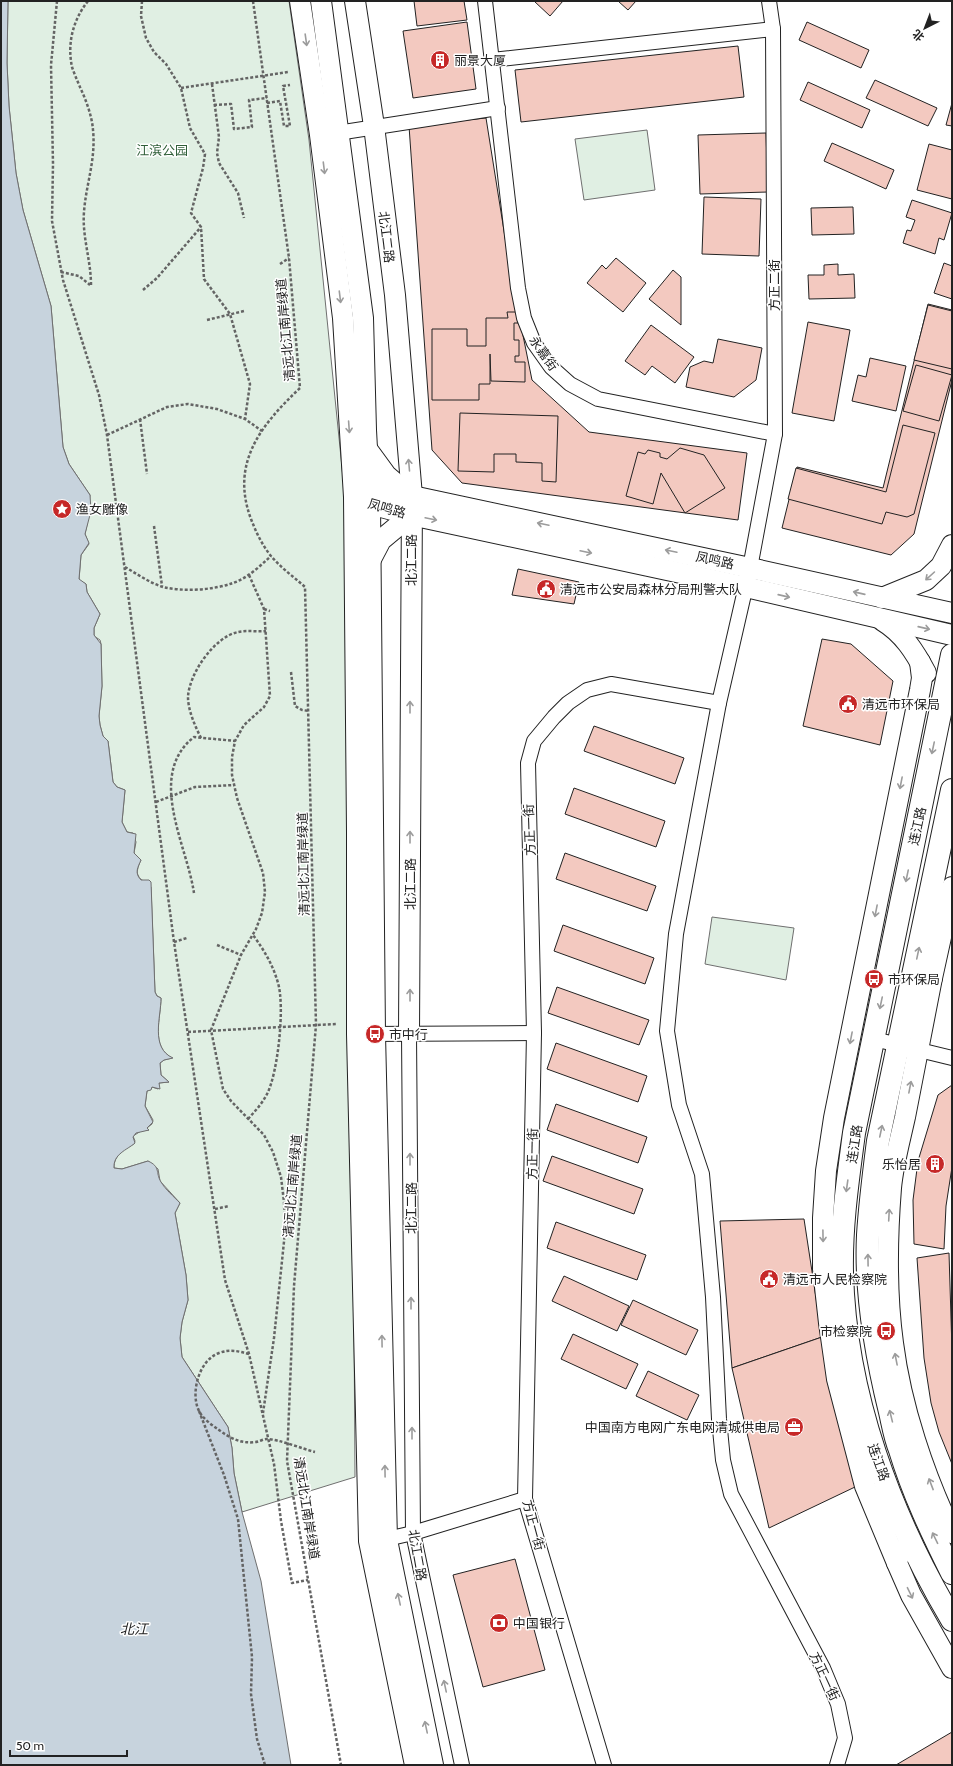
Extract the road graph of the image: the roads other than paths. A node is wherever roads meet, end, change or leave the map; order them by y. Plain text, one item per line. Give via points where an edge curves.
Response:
1 (300, 1) edge
2 (322, 1) edge
3 (355, 1) edge
4 (485, 1) edge
5 (769, 1) edge
6 (773, 29) junction
7 (492, 60) junction
8 (498, 108) junction
9 (374, 126) junction
10 (339, 133) junction
11 (320, 135) junction
12 (775, 434) junction
13 (367, 449) junction
14 (364, 496) junction
15 (412, 506) junction
16 (952, 545) edge
17 (370, 561) junction
18 (750, 568) junction
19 (746, 587) junction
20 (882, 598) junction
21 (952, 613) edge
22 (878, 618) junction
23 (952, 635) edge
24 (952, 655) edge
25 (920, 662) junction
26 (719, 703) junction
27 (939, 717) junction
28 (952, 790) edge
29 (952, 887) edge
30 (932, 978) junction
31 (905, 1018) junction
32 (534, 1033) junction
33 (366, 1034) junction
34 (409, 1034) junction
35 (874, 1039) junction
36 (909, 1047) junction
37 (952, 1058) edge
38 (525, 1499) junction
39 (905, 1530) junction
40 (413, 1533) junction
41 (952, 1533) edge
42 (378, 1541) junction
43 (896, 1563) junction
44 (952, 1573) edge
45 (952, 1620) edge
46 (952, 1668) edge
47 (415, 1765) edge
48 (434, 1765) edge
49 (462, 1765) edge
50 (604, 1765) edge
51 (837, 1765) edge

1 -> 11 main road, 北江二路
2 - 10 main road, 北江二路
3 - 9 main road, 北江二路
4 - 7 street, 永嘉街
5 - 6 street, 方正二街
6 - 7 street
6 - 12 street, 方正二街
7 - 8 street, 永嘉街
8 - 9 street
8 - 12 street, 永嘉街 via 518,288 524,318 534,343 551,367 570,384 598,399
9 - 10 street
15 -> 9 main road, 北江二路 via 395,295
10 - 11 street
10 - 13 main road, 北江二路 via 362,318
11 -> 14 main road, 北江二路
12 - 18 street, 方正二街
13 - 14 main road, 北江二路
13 - 15 main road
14 - 15 main road, 凤鸣路
14 - 17 main road, 北江二路
14 - 33 main road, 北江二路 via 357,824
15 - 17 main road via 382,540
18 -> 15 main road, 凤鸣路
15 -> 19 main road, 凤鸣路
34 -> 15 main road, 北江二路
16 -> 20 main road via 940,566 926,580
17 - 33 main road, 北江二路
18 - 19 street, 方正二街
20 -> 18 main road, 凤鸣路
19 -> 22 main road, 凤鸣路
19 - 26 street, 方正一街
20 - 21 main road, 凤鸣路
22 -> 23 main road, 凤鸣路
22 - 25 main road via 893,627 910,645
24 - 27 main road, 连江路
25 - 27 main road via 928,678
25 -> 43 main road, 连江路 via 920,690 834,1118 826,1171 823,1218 823,1269 837,1379 865,1486
26 - 32 street, 方正一街 via 611,684 587,690 568,703 534,741 527,776
26 - 51 street, 方正一街 via 676,934 667,1031 679,1105 702,1174 723,1460 731,1494 823,1668 838,1704 845,1738
27 -> 35 main road, 连江路
31 -> 28 main road, 连江路
29 - 30 main road, 连江路
30 - 31 main road
30 - 36 main road, 连江路
31 - 36 main road, 连江路
32 - 34 street
32 - 38 street, 方正一街
33 - 34 street
33 - 42 main road, 北江二路
40 -> 34 street, 北江二路
35 - 36 street
35 -> 39 main road, 连江路 via 854,1133 845,1204 842,1272 847,1329 858,1396 877,1459
36 - 37 street
41 -> 36 main road, 连江路 via 930,1483 913,1429 893,1343 888,1235 891,1187
44 -> 36 main road, 连江路 via 926,1520 899,1450 884,1390 874,1333 869,1279 868,1236 878,1141
38 - 40 street
38 - 50 street, 方正一街
39 - 43 main road
39 - 45 main road, 连江路 via 936,1594
40 - 42 street
49 -> 40 street, 北江二路
42 - 47 main road, 北江二路
48 -> 42 main road, 北江二路
43 -> 46 main road, 连江路 via 910,1595

